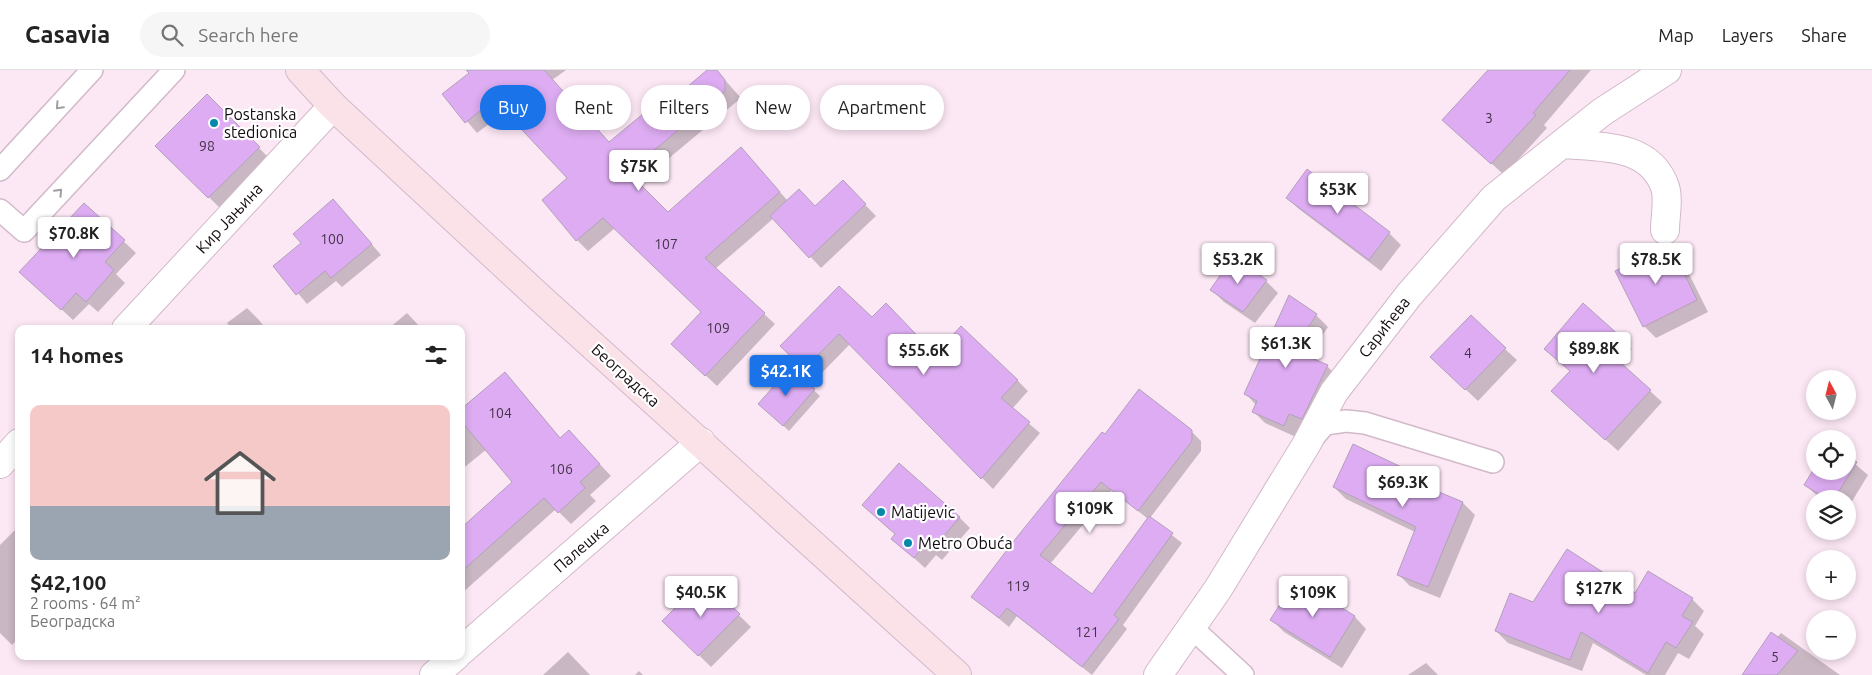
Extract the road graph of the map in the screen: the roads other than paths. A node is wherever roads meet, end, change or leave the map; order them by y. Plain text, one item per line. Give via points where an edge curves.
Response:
1 (92, 70) edge
2 (174, 70) edge
3 (300, 70) edge
4 (1667, 70) edge
5 (333, 106) junction
6 (1564, 144) junction
7 (0, 170) edge
8 (0, 210) edge
9 (1665, 230) dead end
10 (130, 325) edge
11 (701, 442) junction
12 (1306, 445) junction
13 (15, 448) edge
14 (1493, 462) dead end
15 (0, 464) edge
16 (1192, 628) junction
17 (465, 648) edge
18 (451, 660) edge
19 (434, 675) edge
20 (957, 675) edge
21 (1158, 675) edge
22 (1243, 675) edge

1 -> 7 lane
8 -> 2 lane via 24,231
3 - 5 main road, Београдска
4 - 6 street, Сарићева via 1602,112
5 - 10 street, Кир Јањина
5 - 11 main road, Београдска
6 - 9 street via 1610,147 1637,153 1653,168 1665,188
6 - 12 street, Сарићева via 1494,198 1409,295 1334,392
11 - 17 street, Палешка
11 - 20 main road, Београдска
12 - 14 lane via 1325,424 1346,421 1365,423
12 - 16 street, Сарићева
13 - 15 street
16 - 21 street, Сарићева
16 - 22 lane
18 - 19 street

